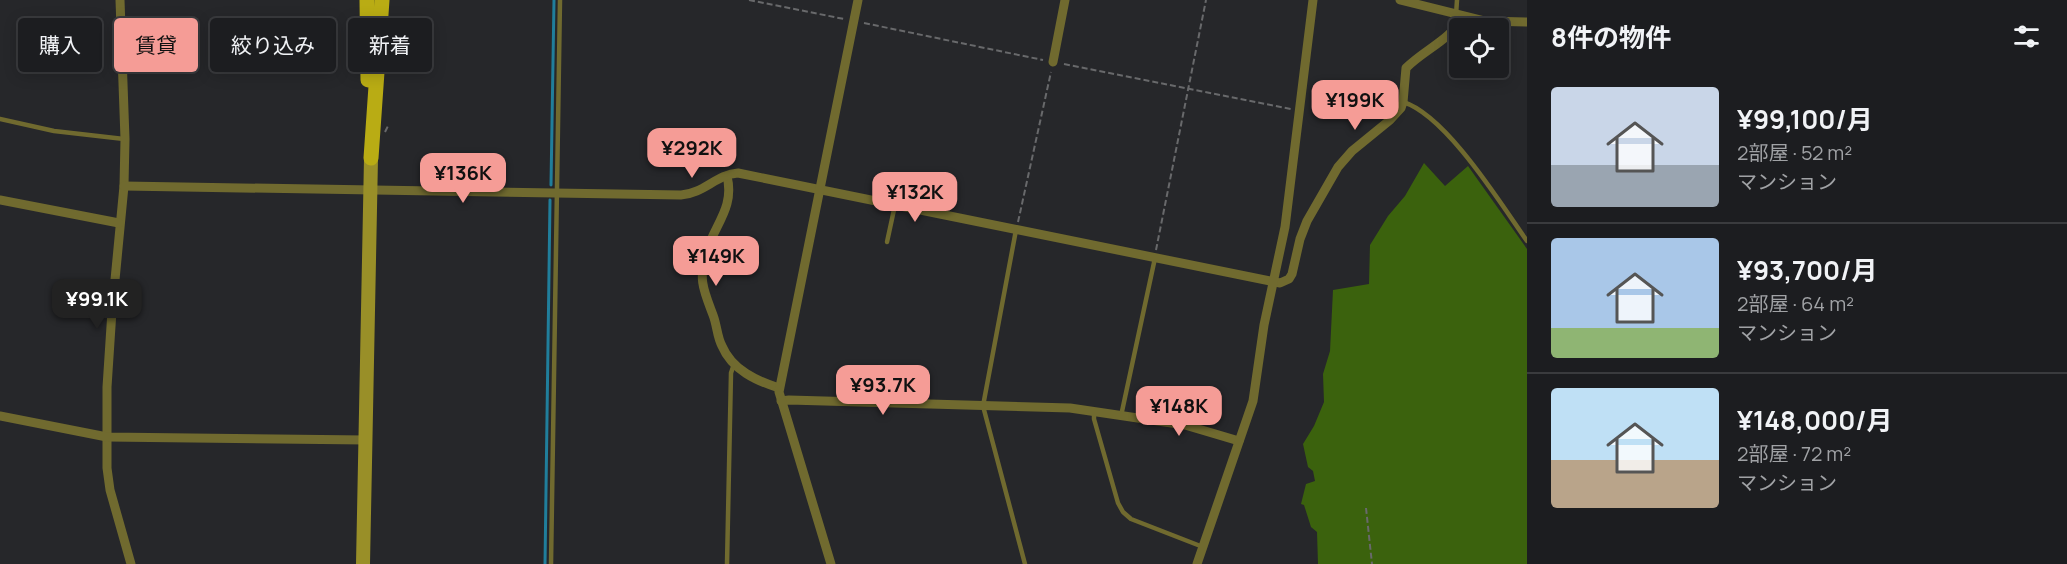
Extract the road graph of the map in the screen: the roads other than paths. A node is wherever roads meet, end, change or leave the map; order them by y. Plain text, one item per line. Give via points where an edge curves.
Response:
1 (120, 0) edge
2 (367, 0) edge
3 (382, 0) edge
4 (560, 0) edge
5 (858, 0) edge
6 (1065, 0) edge
7 (1313, 0) edge
8 (1400, 0) edge
9 (1457, 0) edge
10 (1460, 16) junction
11 (1527, 22) edge
12 (1053, 62) road end
13 (1403, 102) junction
14 (0, 119) edge
15 (125, 139) junction
16 (371, 158) junction
17 (727, 176) junction
18 (124, 186) junction
19 (370, 190) junction
20 (819, 190) junction
21 (556, 192) junction
22 (0, 200) edge
23 (895, 206) junction
24 (119, 223) junction
25 (1016, 230) junction
26 (1527, 241) edge
27 (887, 242) dead end
28 (1155, 258) junction
29 (1274, 282) junction
30 (734, 364) junction
31 (779, 388) junction
32 (781, 401) junction
33 (982, 405) junction
34 (1094, 412) junction
35 (0, 416) edge
36 (1122, 416) junction
37 (107, 437) junction
38 (366, 440) junction
39 (1239, 441) junction
40 (1204, 547) junction
41 (130, 564) edge
42 (363, 564) edge
43 (551, 564) edge
44 (727, 564) edge
45 (831, 564) edge
46 (1025, 564) edge
47 (1197, 564) edge

1 - 15 street
2 - 16 main road
3 - 16 main road
4 - 21 lane
5 - 20 street
6 - 12 street
7 - 29 street via 1285,227
8 - 10 street
9 - 10 lane
10 - 11 street via 1500,23
10 - 13 street via 1458,27 1449,36 1406,68
13 - 26 lane via 1437,125 1471,160
13 - 29 street via 1395,116 1338,167 1307,221 1292,274 1284,282
14 - 15 lane via 54,131
15 - 18 street
16 - 19 street
17 - 20 street via 738,173
17 - 21 street via 686,195
17 - 30 street via 727,208 706,253 702,285 721,346
18 - 19 street
18 - 24 street
19 - 21 street
19 - 38 street
20 - 23 street
20 - 31 street
21 - 43 lane
22 - 24 street
23 - 25 street
23 - 27 lane
24 - 37 street
25 - 28 street
25 - 33 lane
28 - 29 street
28 - 36 lane
29 - 39 street via 1253,401
30 - 31 street
30 - 44 lane
31 - 32 street
32 - 33 street
32 - 45 street
33 - 34 street
33 - 46 lane
34 - 36 street
34 - 40 lane via 1123,512 1131,519
35 - 37 street
36 - 39 street via 1185,424
37 - 38 street
37 - 41 street via 110,490
38 - 42 street
39 - 40 street
40 - 47 street

